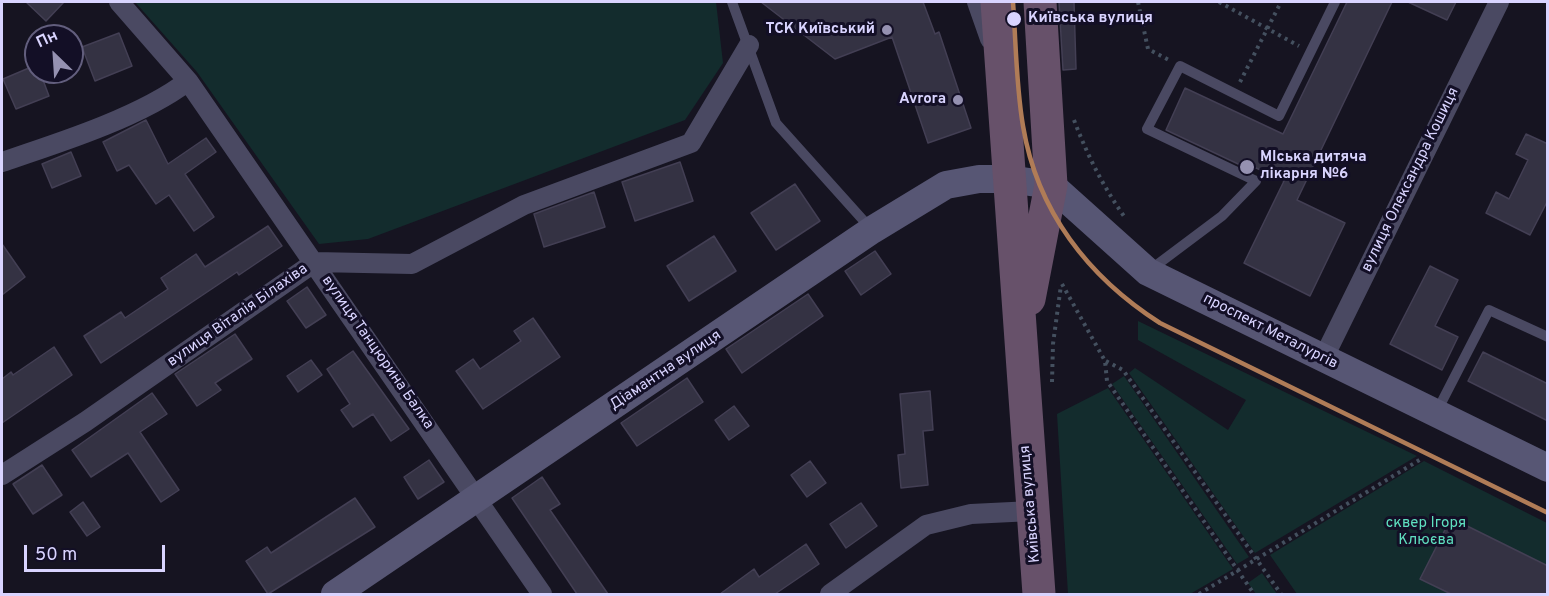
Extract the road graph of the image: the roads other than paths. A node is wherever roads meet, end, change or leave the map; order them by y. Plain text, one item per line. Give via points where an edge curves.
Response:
1 (119, 2) edge
2 (732, 2) edge
3 (977, 2) edge
4 (997, 2) edge
5 (1040, 2) edge
6 (1335, 2) edge
7 (1499, 2) edge
8 (749, 45) junction
9 (1001, 68) junction
10 (188, 81) junction
11 (2, 162) edge
12 (1008, 179) junction
13 (1051, 185) junction
14 (872, 230) junction
15 (315, 262) junction
16 (1148, 272) junction
17 (1548, 337) edge
18 (1021, 342) junction
19 (1323, 359) junction
20 (1436, 413) junction
21 (1548, 468) edge
22 (2, 476) edge
23 (478, 498) junction
24 (1032, 511) junction
25 (335, 594) edge
26 (542, 594) edge
27 (830, 594) edge
28 (1039, 594) edge

1 - 10 street, вулиця Танцюрина Балка
2 - 8 lane
3 - 9 street
4 - 9 highway, Київська вулиця
5 - 13 highway, Київська вулиця
6 - 16 lane via 1279,116 1180,66 1147,129 1256,181 1222,216
7 - 19 street, вулиця Олександра Кошиця
8 - 14 lane via 776,123
8 - 15 street, вулиця Віталія Білахіва via 691,143 524,205 412,264
9 - 12 highway, Київська вулиця
10 - 11 street via 169,95 65,141
10 - 15 street, вулиця Танцюрина Балка
12 - 13 street
12 - 14 street, Діамантна вулиця via 979,178 946,185
12 - 18 highway, Київська вулиця
13 - 16 street, проспект Металургів
13 - 18 highway, Київська вулиця
14 - 23 street, Діамантна вулиця
15 - 22 street, вулиця Віталія Білахіва
15 - 23 street, вулиця Танцюрина Балка
16 - 19 street, проспект Металургів
17 - 20 lane via 1489,310
18 - 24 highway, Київська вулиця
19 - 20 street, проспект Металургів
20 - 21 street, проспект Металургів
23 - 25 street, Діамантна вулиця
23 - 26 street, вулиця Танцюрина Балка
24 - 27 street via 971,514 926,525
24 - 28 highway, Київська вулиця

